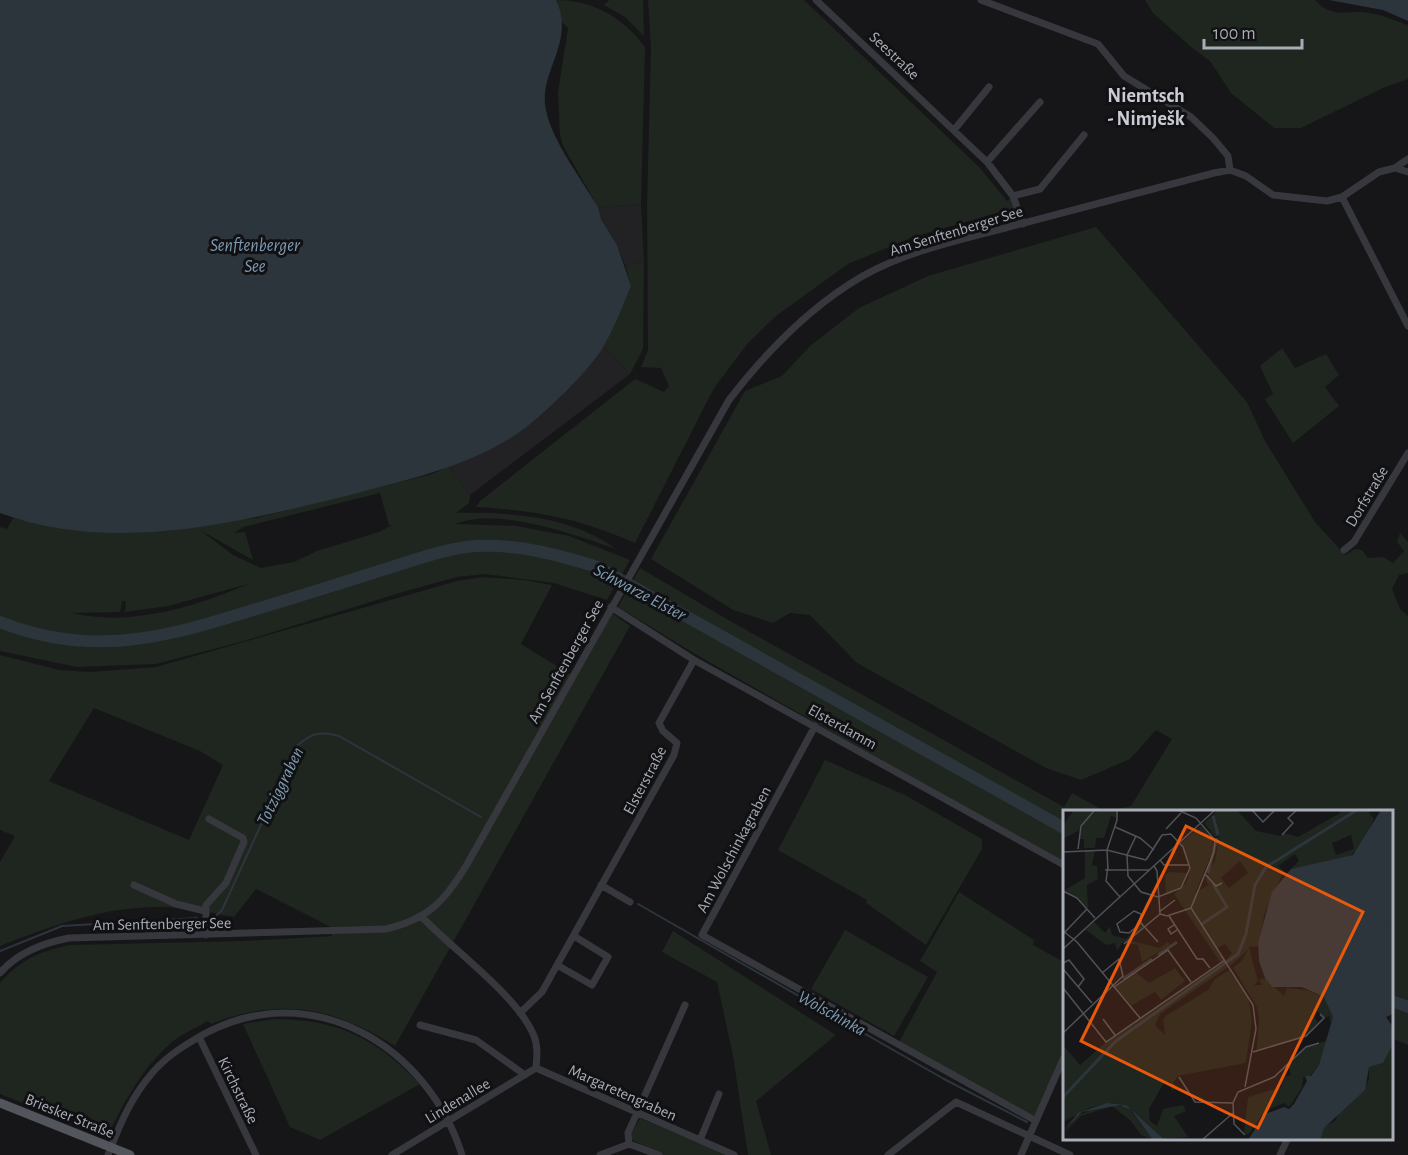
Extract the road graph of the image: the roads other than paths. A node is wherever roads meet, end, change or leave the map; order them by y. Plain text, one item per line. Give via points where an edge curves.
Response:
1 (816, 0) edge
2 (981, 0) edge
3 (989, 87) dead end
4 (1040, 102) dead end
5 (954, 130) junction
6 (1084, 135) dead end
7 (1408, 159) edge
8 (987, 162) junction
9 (1395, 168) junction
10 (1230, 170) junction
11 (1408, 172) edge
12 (1013, 196) junction
13 (1342, 197) junction
14 (1023, 224) junction
15 (1408, 326) edge
16 (1408, 453) edge
17 (1344, 550) dead end
18 (611, 607) junction
19 (694, 660) junction
20 (815, 726) junction
21 (208, 819) dead end
22 (1063, 864) edge
23 (134, 885) dead end
24 (601, 885) junction
25 (630, 902) dead end
26 (205, 911) junction
27 (422, 917) junction
28 (206, 935) junction
29 (574, 936) junction
30 (557, 965) junction
31 (0, 973) edge
32 (685, 1005) dead end
33 (520, 1013) junction
34 (420, 1025) dead end
35 (199, 1037) junction
36 (1063, 1061) edge
37 (536, 1068) junction
38 (525, 1075) junction
39 (719, 1095) dead end
40 (0, 1103) edge
41 (636, 1112) junction
42 (450, 1120) junction
43 (1036, 1121) junction
44 (1030, 1136) junction
45 (700, 1140) junction
46 (1287, 1140) edge
47 (629, 1144) junction
48 (110, 1151) edge
49 (130, 1155) edge
50 (256, 1155) edge
51 (392, 1155) edge
52 (462, 1155) edge
53 (600, 1155) edge
54 (658, 1155) edge
55 (734, 1155) edge
56 (888, 1155) edge
57 (1021, 1155) edge
58 (1070, 1155) edge
59 (1280, 1155) edge

1 - 5 street, Seestraße
2 - 10 street via 1098,44 1124,76 1191,117 1213,138 1228,156
3 - 5 street
4 - 8 street
5 - 8 street, Seestraße
6 - 12 street via 1040,189
7 - 9 street
8 - 12 street, Seestraße
9 - 11 street
9 - 13 street via 1379,172
10 - 13 street via 1273,195 1326,201
10 - 14 street, Am Senftenberger See
12 - 14 street, Seestraße
13 - 15 street
14 - 18 street, Am Senftenberger See via 895,262 862,277 792,329 754,367 729,400
16 - 17 street, Dorfstraße via 1354,542
18 - 19 street, Elsterdamm
18 - 27 street, Am Senftenberger See via 453,888
19 - 20 street, Elsterdamm
19 - 24 street, Elsterstraße via 659,723 677,743 674,755
20 - 22 street, Elsterdamm
20 - 43 street, Am Wolschinkagraben via 702,935
21 - 26 street via 244,842 226,883
23 - 26 street via 176,904
24 - 25 street
24 - 29 street, Elsterstraße
26 - 28 street
27 - 28 street, Am Senftenberger See via 386,929
27 - 33 street
28 - 31 street, Am Senftenberger See via 56,940 24,954
29 - 30 street, Elsterstraße
29 - 30 street via 608,957 592,985
30 - 33 street, Elsterstraße via 542,992
32 - 41 street
33 - 37 street via 534,1037
34 - 38 street via 476,1040
35 - 42 street via 260,1016 291,1014 328,1019 369,1036 397,1054 426,1083
35 - 48 street via 174,1053 148,1078 122,1119
35 - 50 street, Kirchstraße
36 - 43 street
37 - 38 street, Lindenallee
37 - 41 street, Margaretengraben
38 - 42 street, Lindenallee
39 - 45 street
40 - 48 main road, Briesker Straße
41 - 45 street, Margaretengraben
41 - 47 street via 628,1133
42 - 51 street, Lindenallee
42 - 52 street
43 - 44 street
44 - 56 street via 956,1102
44 - 57 street
44 - 58 street
45 - 55 street, Margaretengraben
46 - 59 street
47 - 53 street
47 - 54 street
48 - 49 main road, Briesker Straße

